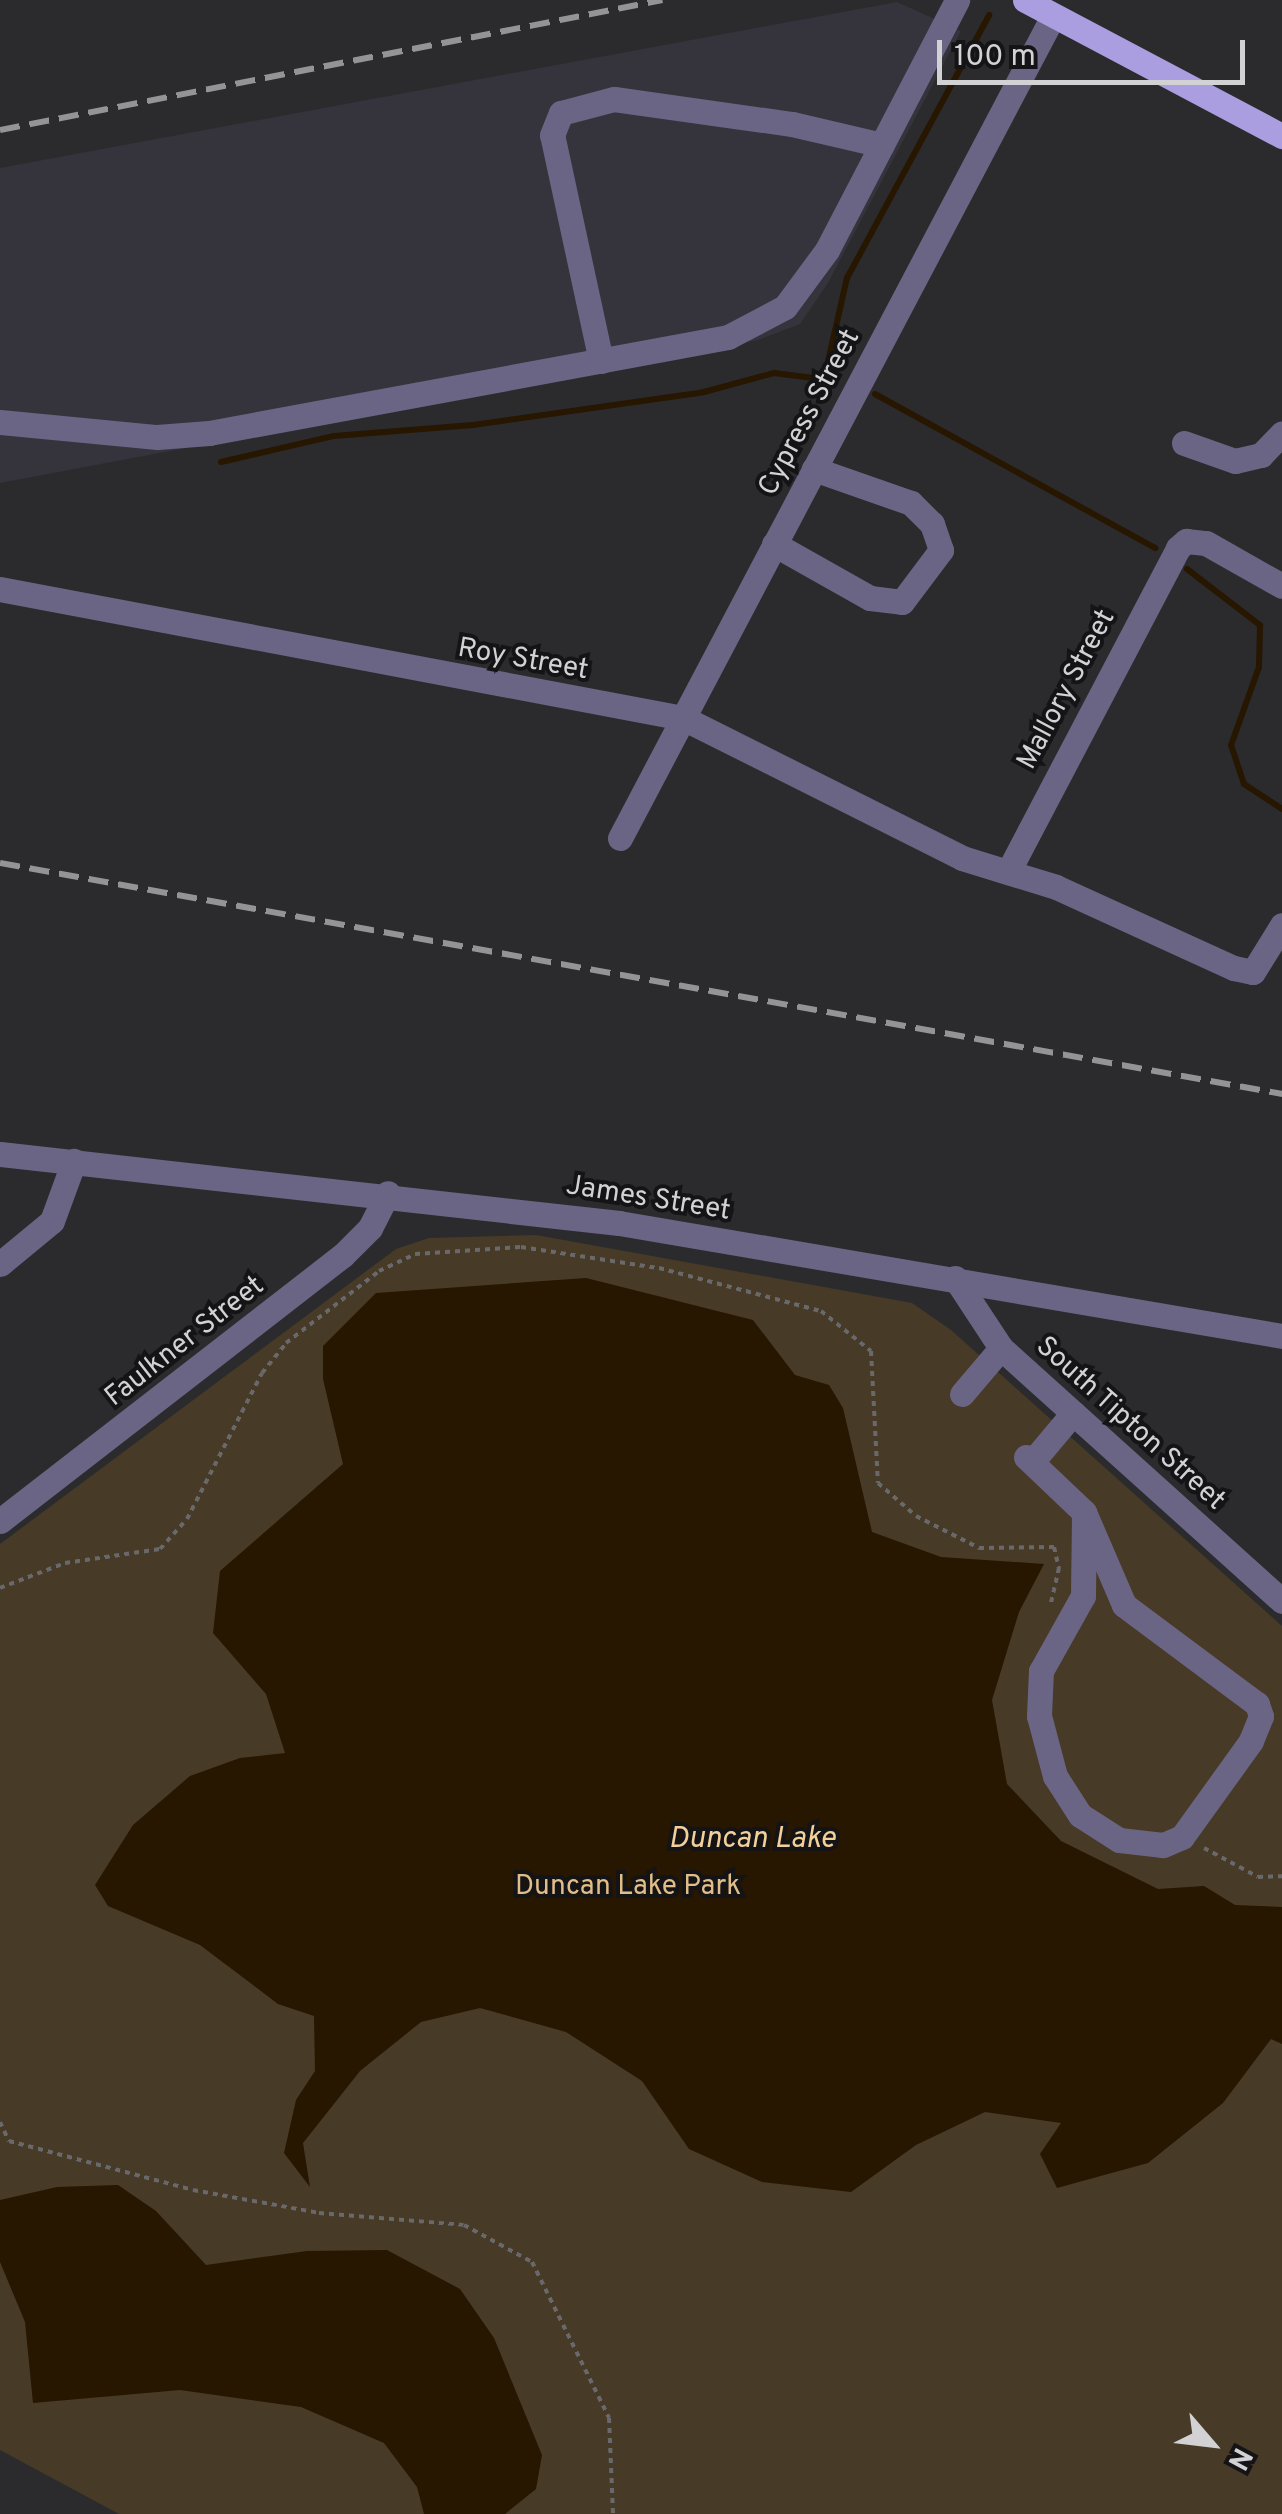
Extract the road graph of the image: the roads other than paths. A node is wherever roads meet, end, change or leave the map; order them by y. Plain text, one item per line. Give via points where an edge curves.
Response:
1 (956, 0) edge
2 (1025, 0) edge
3 (1053, 16) junction
4 (1282, 136) edge
5 (882, 144) junction
6 (602, 361) junction
7 (0, 422) edge
8 (1282, 433) edge
9 (1184, 443) dead end
10 (814, 469) junction
11 (774, 544) junction
12 (1282, 586) edge
13 (0, 589) edge
14 (683, 718) junction
15 (620, 838) dead end
16 (1008, 872) junction
17 (1282, 925) edge
18 (0, 1154) edge
19 (74, 1161) junction
20 (388, 1193) junction
21 (0, 1264) edge
22 (955, 1278) junction
23 (1282, 1336) edge
24 (1001, 1348) junction
25 (962, 1394) dead end
26 (1073, 1413) junction
27 (1084, 1512) junction
28 (0, 1521) edge
29 (1118, 1594) junction
30 (1083, 1596) junction
31 (1282, 1601) edge

1 - 5 street
2 - 3 main road
3 - 4 main road
3 - 10 street, Cypress Street
5 - 6 street via 827,250 785,306 728,338
5 - 6 street via 614,99 561,113 552,135
6 - 7 street via 209,433 157,437
8 - 9 street via 1261,455 1235,462
10 - 11 street, Cypress Street
10 - 11 street via 912,503 932,524 941,550 934,564 902,602 870,598
11 - 14 street, Cypress Street
12 - 16 street, Mallory Street via 1206,543 1186,541 1169,560
13 - 14 street, Roy Street
14 - 15 street, Cypress Street
14 - 16 street, Roy Street via 962,858
16 - 17 street, Roy Street via 1252,972
18 - 19 street, James Street
19 - 20 street, James Street
19 - 21 street via 52,1221
20 - 22 street, James Street
20 - 28 street, Faulkner Street via 370,1228 344,1255
22 - 23 street, James Street
22 - 24 street, South Tipton Street
24 - 25 street
24 - 26 street, South Tipton Street
26 - 27 street via 1029,1459
26 - 31 street, South Tipton Street
27 - 29 street
27 - 30 street
29 - 30 street
29 - 30 street via 1164,1640 1247,1693 1260,1716 1251,1741 1182,1836 1163,1846 1119,1840 1080,1816 1055,1776 1036,1688

